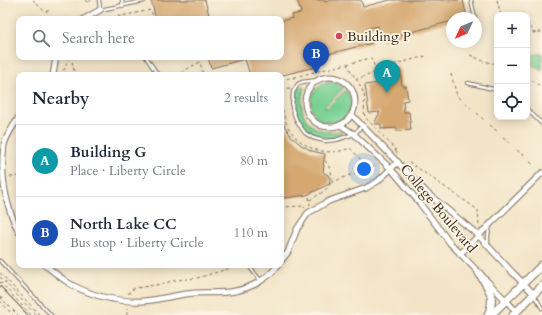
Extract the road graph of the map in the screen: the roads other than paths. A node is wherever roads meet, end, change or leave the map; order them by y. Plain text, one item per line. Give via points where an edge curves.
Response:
1 (99, 0) edge
2 (122, 0) edge
3 (471, 0) edge
4 (144, 1) dead end
5 (123, 6) junction
6 (100, 10) junction
7 (474, 12) edge
8 (89, 16) edge
9 (56, 60) edge
10 (148, 60) edge
11 (54, 72) edge
12 (156, 72) edge
13 (318, 80) junction
14 (468, 83) dead end
15 (494, 89) edge
16 (530, 112) edge
17 (352, 115) junction
18 (16, 122) edge
19 (542, 124) edge
20 (340, 125) junction
21 (362, 126) junction
22 (354, 134) junction
23 (398, 162) junction
24 (0, 169) edge
25 (391, 169) junction
26 (542, 173) edge
27 (491, 223) junction
28 (16, 226) edge
29 (478, 236) junction
30 (488, 246) junction
31 (460, 254) junction
32 (284, 257) edge
33 (0, 261) edge
34 (542, 265) edge
35 (49, 268) edge
36 (251, 268) edge
37 (276, 268) edge
38 (479, 273) junction
39 (262, 281) junction
40 (523, 284) junction
41 (542, 286) edge
42 (534, 294) junction
43 (506, 300) junction
44 (542, 308) edge
45 (515, 313) edge
46 (50, 315) edge
47 (489, 315) edge

1 - 6 lane
2 - 5 lane
3 - 7 lane
4 - 5 lane
5 - 6 lane
6 - 8 street
9 - 11 street
10 - 12 lane
13 - 17 street via 334,77 348,84 355,99
13 - 20 street via 307,92 305,100 308,113 323,126
13 - 22 lane via 302,82 292,92 292,108 297,122 305,133 325,141
14 - 15 lane
16 - 19 lane
17 - 20 street
17 - 21 street, College Boulevard
18 - 24 street via 4,143
20 - 22 street, College Boulevard
21 - 22 lane
21 - 23 street, College Boulevard
22 - 25 street, College Boulevard
23 - 25 street
23 - 29 street, College Boulevard via 427,193
24 - 28 street via 6,202
25 - 31 street, College Boulevard
25 - 32 street via 366,188 329,201 308,213 297,229
26 - 27 street
27 - 29 street
27 - 30 lane
29 - 30 street, College Boulevard
29 - 31 street
30 - 40 street, College Boulevard
31 - 38 street, College Boulevard
33 - 46 lane
34 - 40 main road
35 - 39 street via 71,285 88,292 128,301 195,293 234,292
36 - 39 lane
37 - 39 street
38 - 43 street, College Boulevard
38 - 47 main road via 492,296
40 - 42 street, College Boulevard
40 - 43 main road
41 - 42 main road
42 - 44 lane
42 - 45 main road
43 - 45 street, College Boulevard
43 - 47 main road

